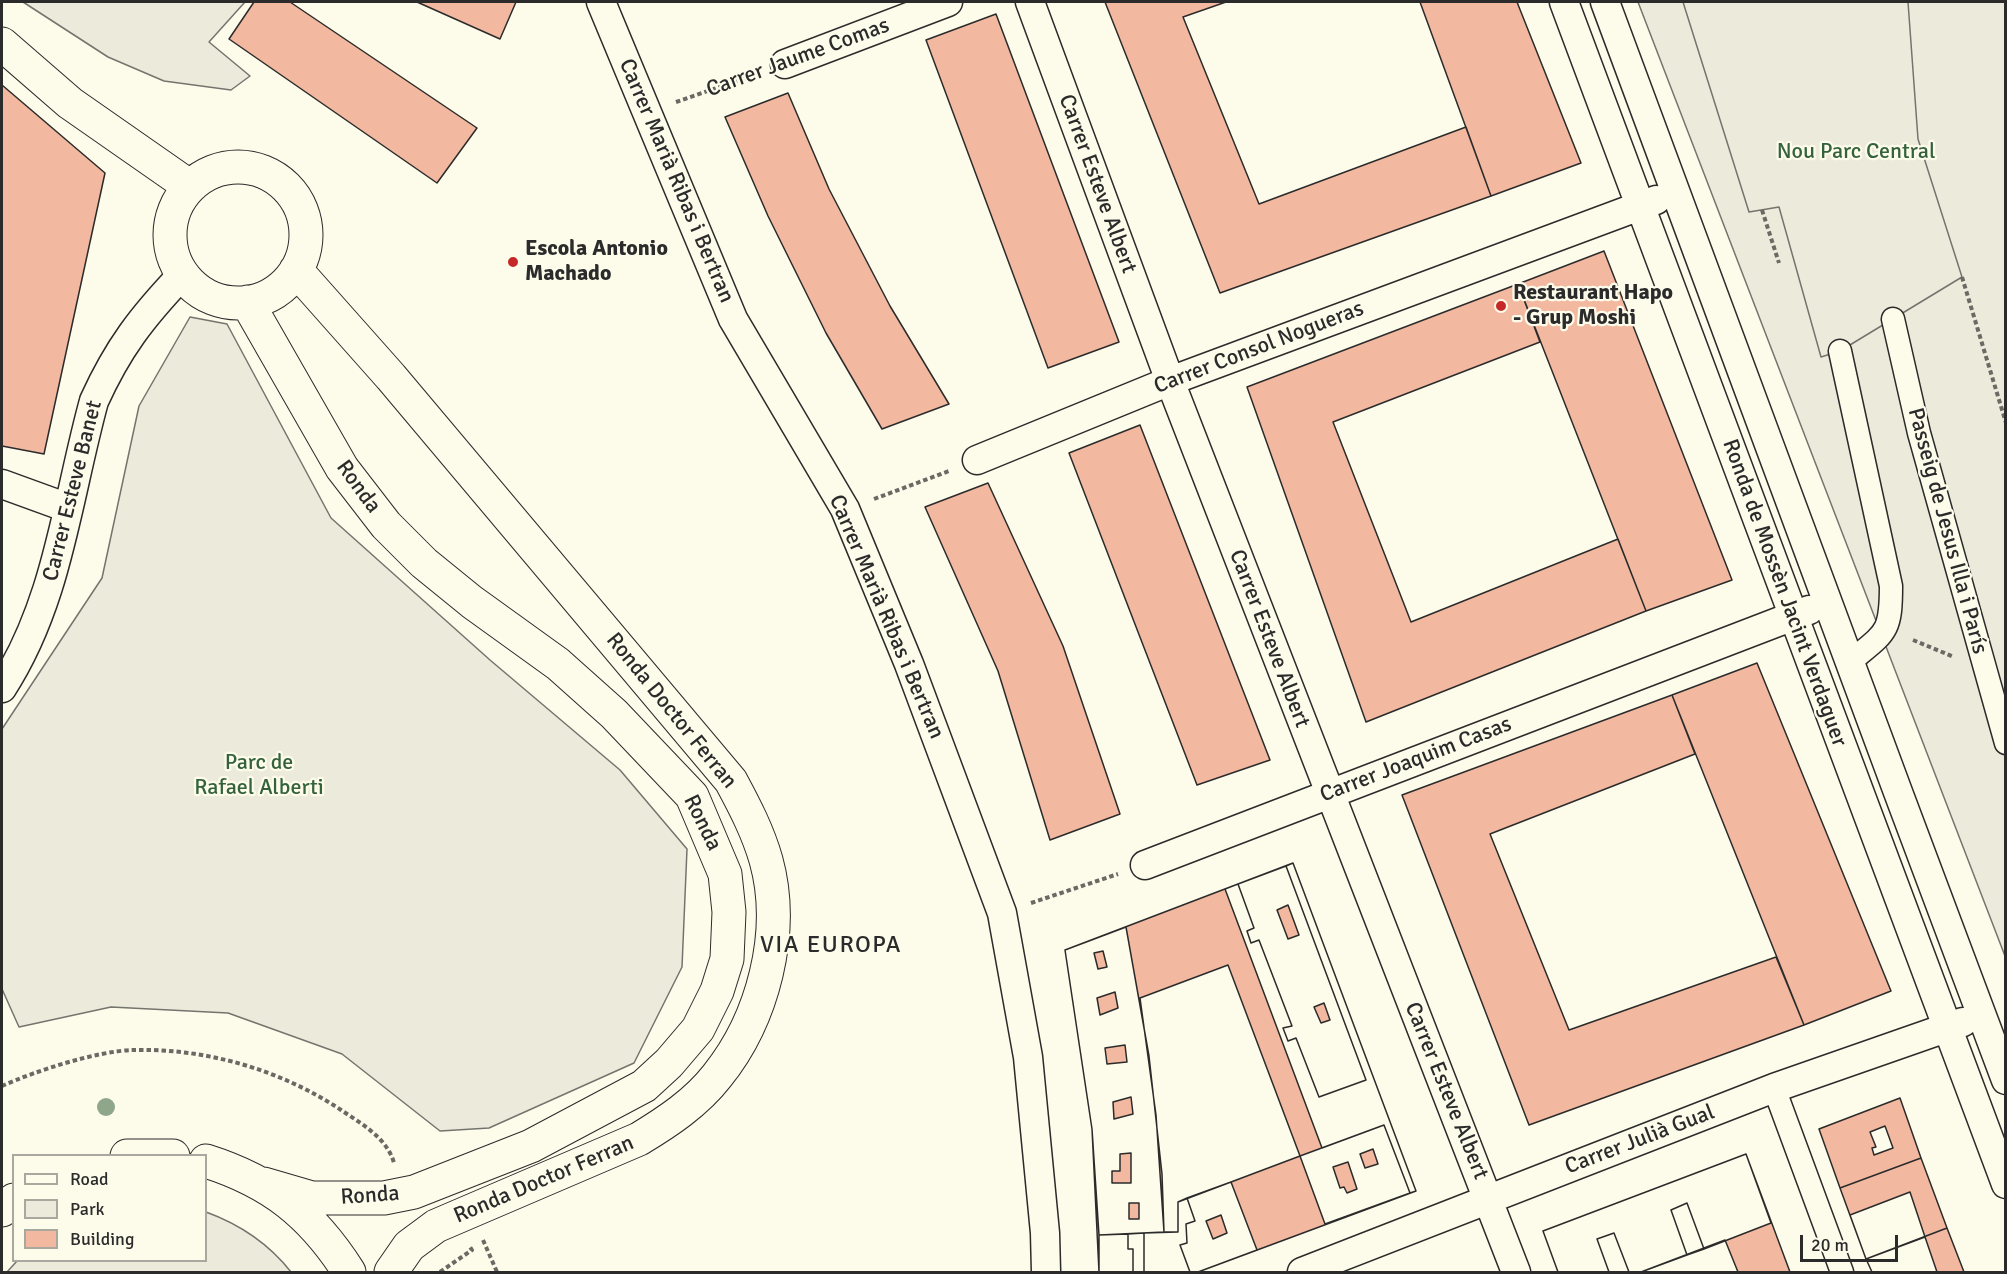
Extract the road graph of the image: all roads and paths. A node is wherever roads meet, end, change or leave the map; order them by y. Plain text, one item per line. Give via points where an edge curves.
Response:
1 (601, 2) edge
2 (948, 2) edge
3 (1030, 2) edge
4 (1564, 2) edge
5 (1605, 2) edge
6 (2, 44) edge
7 (784, 64) joint
8 (647, 112) junction
9 (189, 186) junction
10 (1675, 192) junction
11 (1640, 206) junction
12 (1762, 210) dead end
13 (1779, 263) dead end
14 (296, 270) junction
15 (182, 275) junction
16 (1962, 277) dead end
17 (247, 302) junction
18 (1893, 319) dead end
19 (1840, 351) dead end
20 (1170, 381) junction
21 (2006, 423) edge
22 (977, 460) joint
23 (2, 484) edge
24 (68, 508) junction
25 (845, 509) junction
26 (1829, 602) junction
27 (1792, 617) junction
28 (1913, 640) dead end
29 (1851, 661) junction
30 (1964, 661) dead end
31 (2, 688) edge
32 (2006, 742) edge
33 (1328, 794) junction
34 (1145, 865) joint
35 (1002, 913) junction
36 (1982, 1017) junction
37 (1946, 1028) junction
38 (2006, 1080) edge
39 (2, 1086) edge
40 (1774, 1088) junction
41 (207, 1161) edge
42 (396, 1171) dead end
43 (264, 1184) junction
44 (2006, 1184) edge
45 (1488, 1198) junction
46 (467, 1241) dead end
47 (349, 1272) edge
48 (391, 1272) edge
49 (440, 1272) edge
50 (1046, 1272) edge
51 (1308, 1272) edge
52 (1516, 1272) edge
53 (1842, 1272) edge

1 - 8 street, Carrer Marià Ribas i Bertran
2 - 7 street, Carrer Jaume Comas
3 - 20 street, Carrer Esteve Albert
4 - 11 street, Ronda de Mossèn Jacint Verdaguer
5 - 10 street, Ronda de Mossèn Jacint Verdaguer
6 - 9 street via 70,104
7 - 8 path, Carrer Jaume Comas
8 - 25 street, Carrer Marià Ribas i Bertran via 733,319
9 - 14 street via 227,166 251,167 272,175 290,190 303,211 307,235 304,255
9 - 15 street via 171,220 171,247
10 - 11 street, Carrer Consol Nogueras
10 - 26 street, Ronda de Mossèn Jacint Verdaguer via 1781,483
11 - 20 street, Carrer Consol Nogueras
11 - 27 street, Ronda de Mossèn Jacint Verdaguer
12 - 13 path
14 - 17 street via 275,291
14 - 48 street, Ronda Doctor Ferran via 725,774 755,825 767,862 772,904 767,972 758,1005 729,1059 691,1103 639,1139 436,1226 410,1246
15 - 17 street via 201,293 232,304
15 - 24 street, Carrer Esteve Banet via 142,317 107,371 94,401
16 - 21 path
17 - 43 street, Ronda via 342,468 386,525 464,595 558,664 614,714 692,796 725,874 729,912 727,959 717,991 698,1029 644,1086 531,1146 414,1192 384,1198 312,1198
18 - 32 street, Passeig de Jesus Illa i París via 1919,433
19 - 29 street via 1891,586 1891,612 1884,633
20 - 22 street, Carrer Consol Nogueras
20 - 33 street, Carrer Esteve Albert
22 - 25 path
23 - 24 street
24 - 31 street, Carrer Esteve Banet via 44,606 20,660
25 - 35 street, Carrer Marià Ribas i Bertran via 909,664
26 - 27 street, Carrer Joaquim Casas
26 - 29 street, Ronda de Mossèn Jacint Verdaguer
27 - 33 street, Carrer Joaquim Casas
27 - 37 street, Ronda de Mossèn Jacint Verdaguer
28 - 30 path
29 - 36 street, Ronda de Mossèn Jacint Verdaguer
33 - 34 street, Carrer Joaquim Casas
33 - 45 street, Carrer Esteve Albert
34 - 35 path
35 - 50 street, Carrer Marià Ribas i Bertran via 1028,1057
36 - 37 street, Carrer Julià Gual
36 - 38 street, Ronda de Mossèn Jacint Verdaguer
37 - 40 street, Carrer Julià Gual
37 - 44 street, Ronda de Mossèn Jacint Verdaguer
39 - 42 path via 27,1075 132,1050 227,1061 264,1070 323,1098 373,1132 391,1154
40 - 45 street, Carrer Julià Gual
40 - 53 street
41 - 43 street
43 - 47 street via 299,1209 328,1240
45 - 51 street, Carrer Julià Gual
45 - 52 street, Carrer Esteve Albert
46 - 49 path via 472,1250

